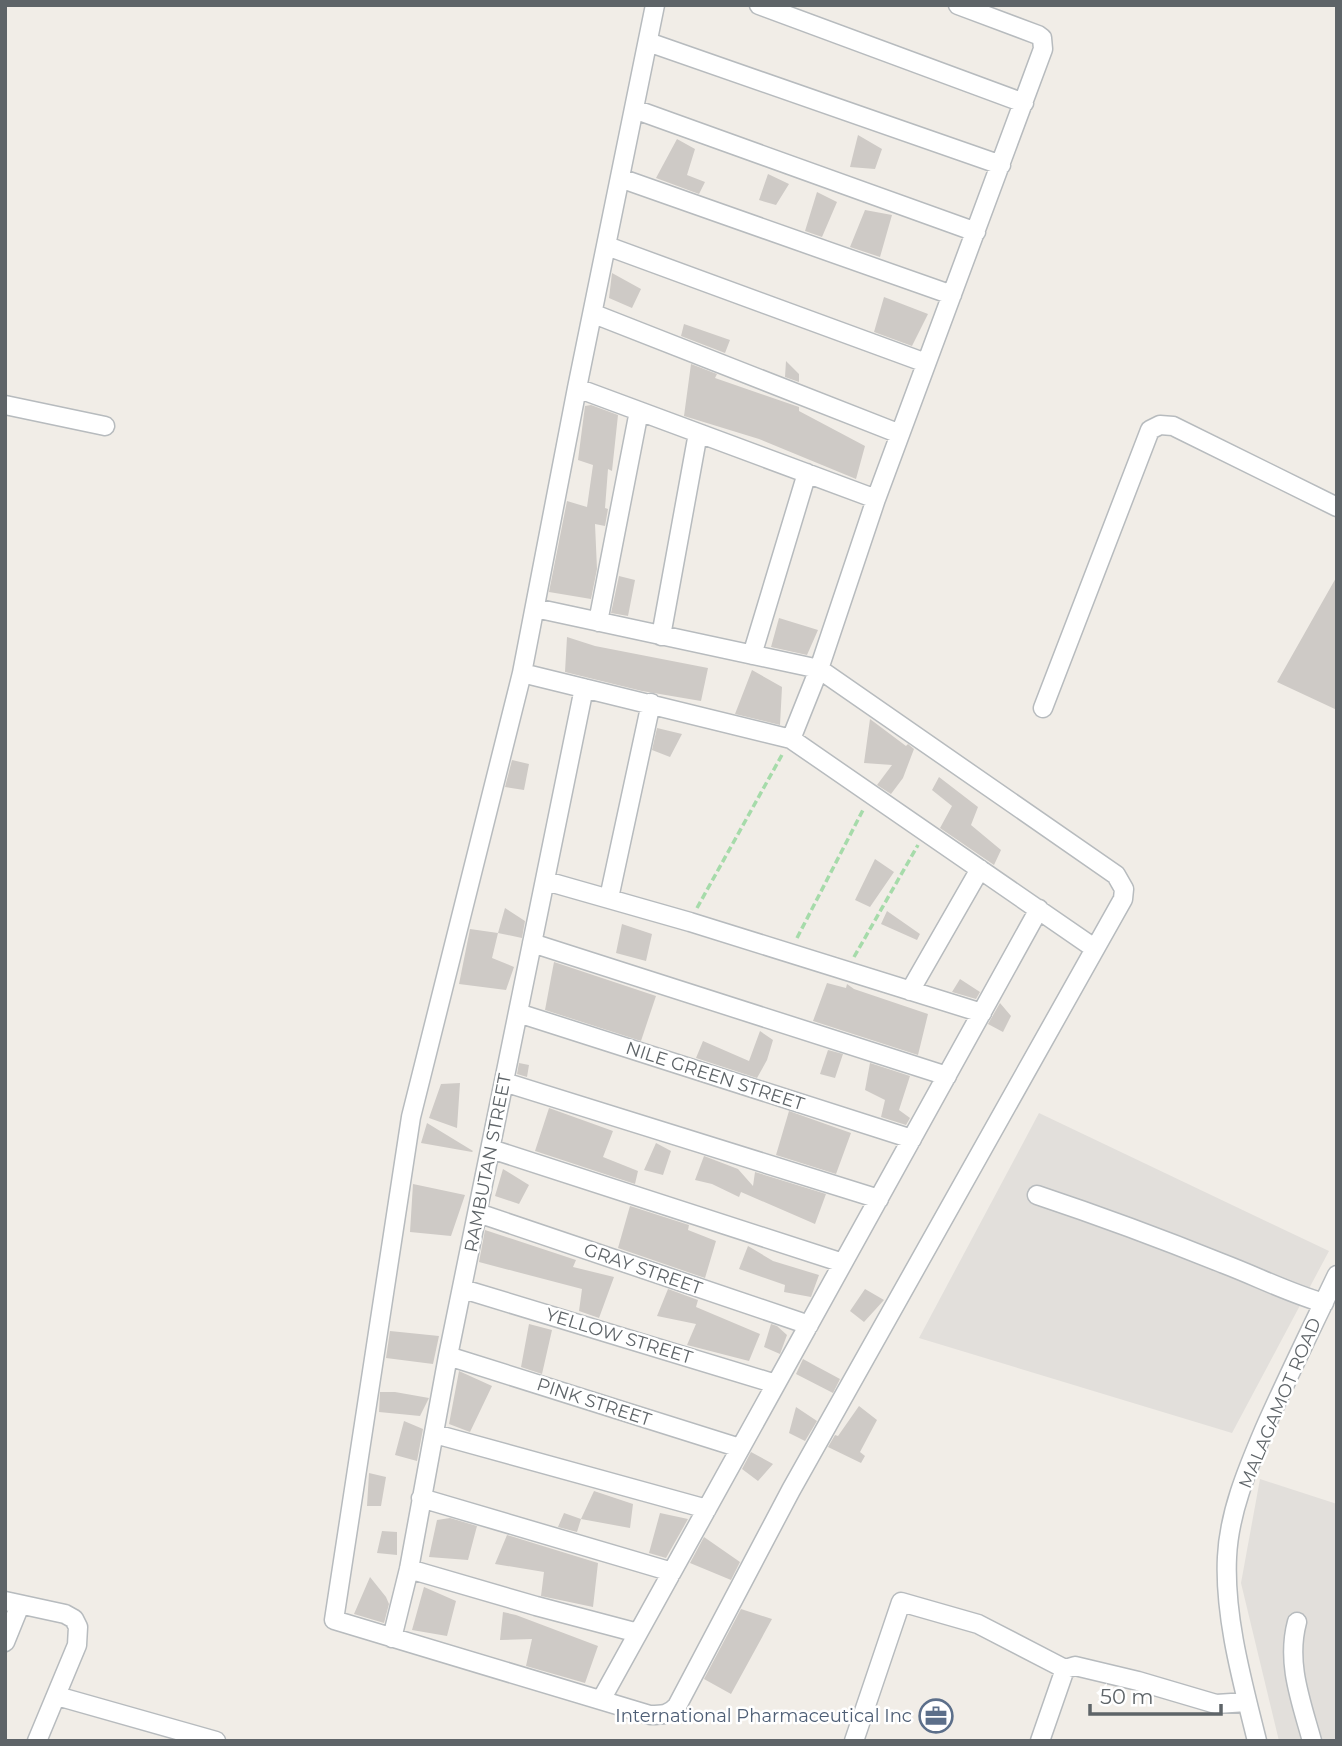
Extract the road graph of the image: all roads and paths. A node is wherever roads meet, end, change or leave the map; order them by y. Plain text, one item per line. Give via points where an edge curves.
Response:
1 (655, 5) edge
2 (759, 5) edge
3 (958, 5) edge
4 (648, 41) junction
5 (1024, 103) junction
6 (634, 109) junction
7 (1000, 165) junction
8 (620, 178) junction
9 (976, 232) junction
10 (607, 246) junction
11 (952, 295) junction
12 (594, 314) junction
13 (926, 363) junction
14 (577, 388) junction
15 (5, 405) edge
16 (639, 411) junction
17 (105, 426) dead end
18 (698, 433) junction
19 (900, 434) junction
20 (807, 473) junction
21 (876, 499) junction
22 (1337, 507) edge
23 (535, 608) junction
24 (598, 622) junction
25 (661, 636) junction
26 (752, 655) junction
27 (819, 668) junction
28 (522, 673) junction
29 (584, 688) junction
30 (651, 703) junction
31 (1042, 708) dead end
32 (791, 739) junction
33 (871, 794) junction
34 (926, 832) junction
35 (980, 869) junction
36 (546, 881) junction
37 (609, 898) junction
38 (1040, 909) junction
39 (690, 922) junction
40 (533, 943) junction
41 (1094, 948) junction
42 (790, 953) junction
43 (846, 971) junction
44 (909, 990) junction
45 (518, 1013) junction
46 (982, 1013) junction
47 (947, 1076) junction
48 (504, 1082) junction
49 (912, 1139) junction
50 (491, 1149) junction
51 (1037, 1195) dead end
52 (878, 1199) junction
53 (478, 1213) junction
54 (844, 1263) junction
55 (1337, 1275) edge
56 (463, 1289) junction
57 (1324, 1303) junction
58 (809, 1325) junction
59 (448, 1356) junction
60 (776, 1384) junction
61 (435, 1434) junction
62 (740, 1448) junction
63 (421, 1498) junction
64 (707, 1508) junction
65 (409, 1569) junction
66 (672, 1572) junction
67 (13, 1603) edge
68 (1297, 1622) dead end
69 (638, 1633) junction
70 (392, 1638) junction
71 (5, 1642) edge
72 (1065, 1670) junction
73 (57, 1696) junction
74 (601, 1700) junction
75 (1247, 1702) junction
76 (190, 1737) edge
77 (37, 1741) edge
78 (216, 1741) edge
79 (854, 1741) edge
80 (1040, 1741) edge
81 (1257, 1741) edge
82 (1312, 1741) edge

1 - 4 street
2 - 5 street
3 - 5 street via 1042,38 1043,49
4 - 6 street
4 - 7 street
5 - 7 street
6 - 8 street
6 - 9 street
7 - 9 street
8 - 10 street
8 - 11 street
9 - 11 street
10 - 12 street
10 - 13 street
11 - 13 street
12 - 14 street
12 - 19 street
13 - 19 street
14 - 16 street
14 - 23 street
15 - 17 street
16 - 18 street
16 - 24 street
18 - 20 street
18 - 25 street
19 - 21 street
20 - 21 street
20 - 26 street
21 - 27 street
22 - 31 street via 1173,426 1150,430
23 - 24 street
23 - 28 street
24 - 25 street
25 - 26 street
26 - 27 street
27 - 32 street
27 - 41 street via 1116,875 1124,889 1123,899
28 - 29 street
28 - 70 street via 411,1117 334,1620
29 - 30 street
29 - 36 street, RAMBUTAN STREET
30 - 32 street
30 - 37 street
32 - 33 street
32 - 39 path
33 - 34 street
33 - 42 path
34 - 35 street
34 - 43 path
35 - 38 street
35 - 44 street
36 - 37 street
36 - 40 street, RAMBUTAN STREET
37 - 39 street
38 - 41 street
38 - 46 street
39 - 42 street
40 - 45 street, RAMBUTAN STREET
40 - 47 street
41 - 74 street via 790,1490 677,1706 663,1715 650,1715
42 - 43 street
43 - 44 street
44 - 46 street
45 - 48 street, RAMBUTAN STREET
45 - 49 street, NILE GREEN STREET
46 - 47 street
47 - 49 street
48 - 50 street, RAMBUTAN STREET
48 - 52 street
49 - 52 street
50 - 53 street, RAMBUTAN STREET
50 - 54 street
51 - 57 street
52 - 54 street
53 - 56 street, RAMBUTAN STREET
53 - 58 street, GRAY STREET
54 - 58 street
55 - 57 street, MALAGAMOT ROAD
56 - 59 street, RAMBUTAN STREET
56 - 60 street, YELLOW STREET
57 - 75 street, MALAGAMOT ROAD via 1246,1471 1232,1521 1227,1587
58 - 60 street
59 - 61 street, RAMBUTAN STREET
59 - 62 street, PINK STREET
60 - 62 street
61 - 63 street, RAMBUTAN STREET
61 - 64 street
62 - 64 street
63 - 65 street, RAMBUTAN STREET
63 - 66 street
64 - 66 street
65 - 69 street
65 - 70 street, RAMBUTAN STREET
66 - 69 street
67 - 71 street
67 - 73 street via 65,1614 78,1627 78,1645
68 - 82 street via 1293,1671
69 - 74 street
70 - 74 street
72 - 75 street via 1075,1666 1216,1704
72 - 79 street via 978,1624 901,1602
72 - 80 street
73 - 76 street
73 - 77 street
75 - 81 street, MALAGAMOT ROAD
76 - 78 street

